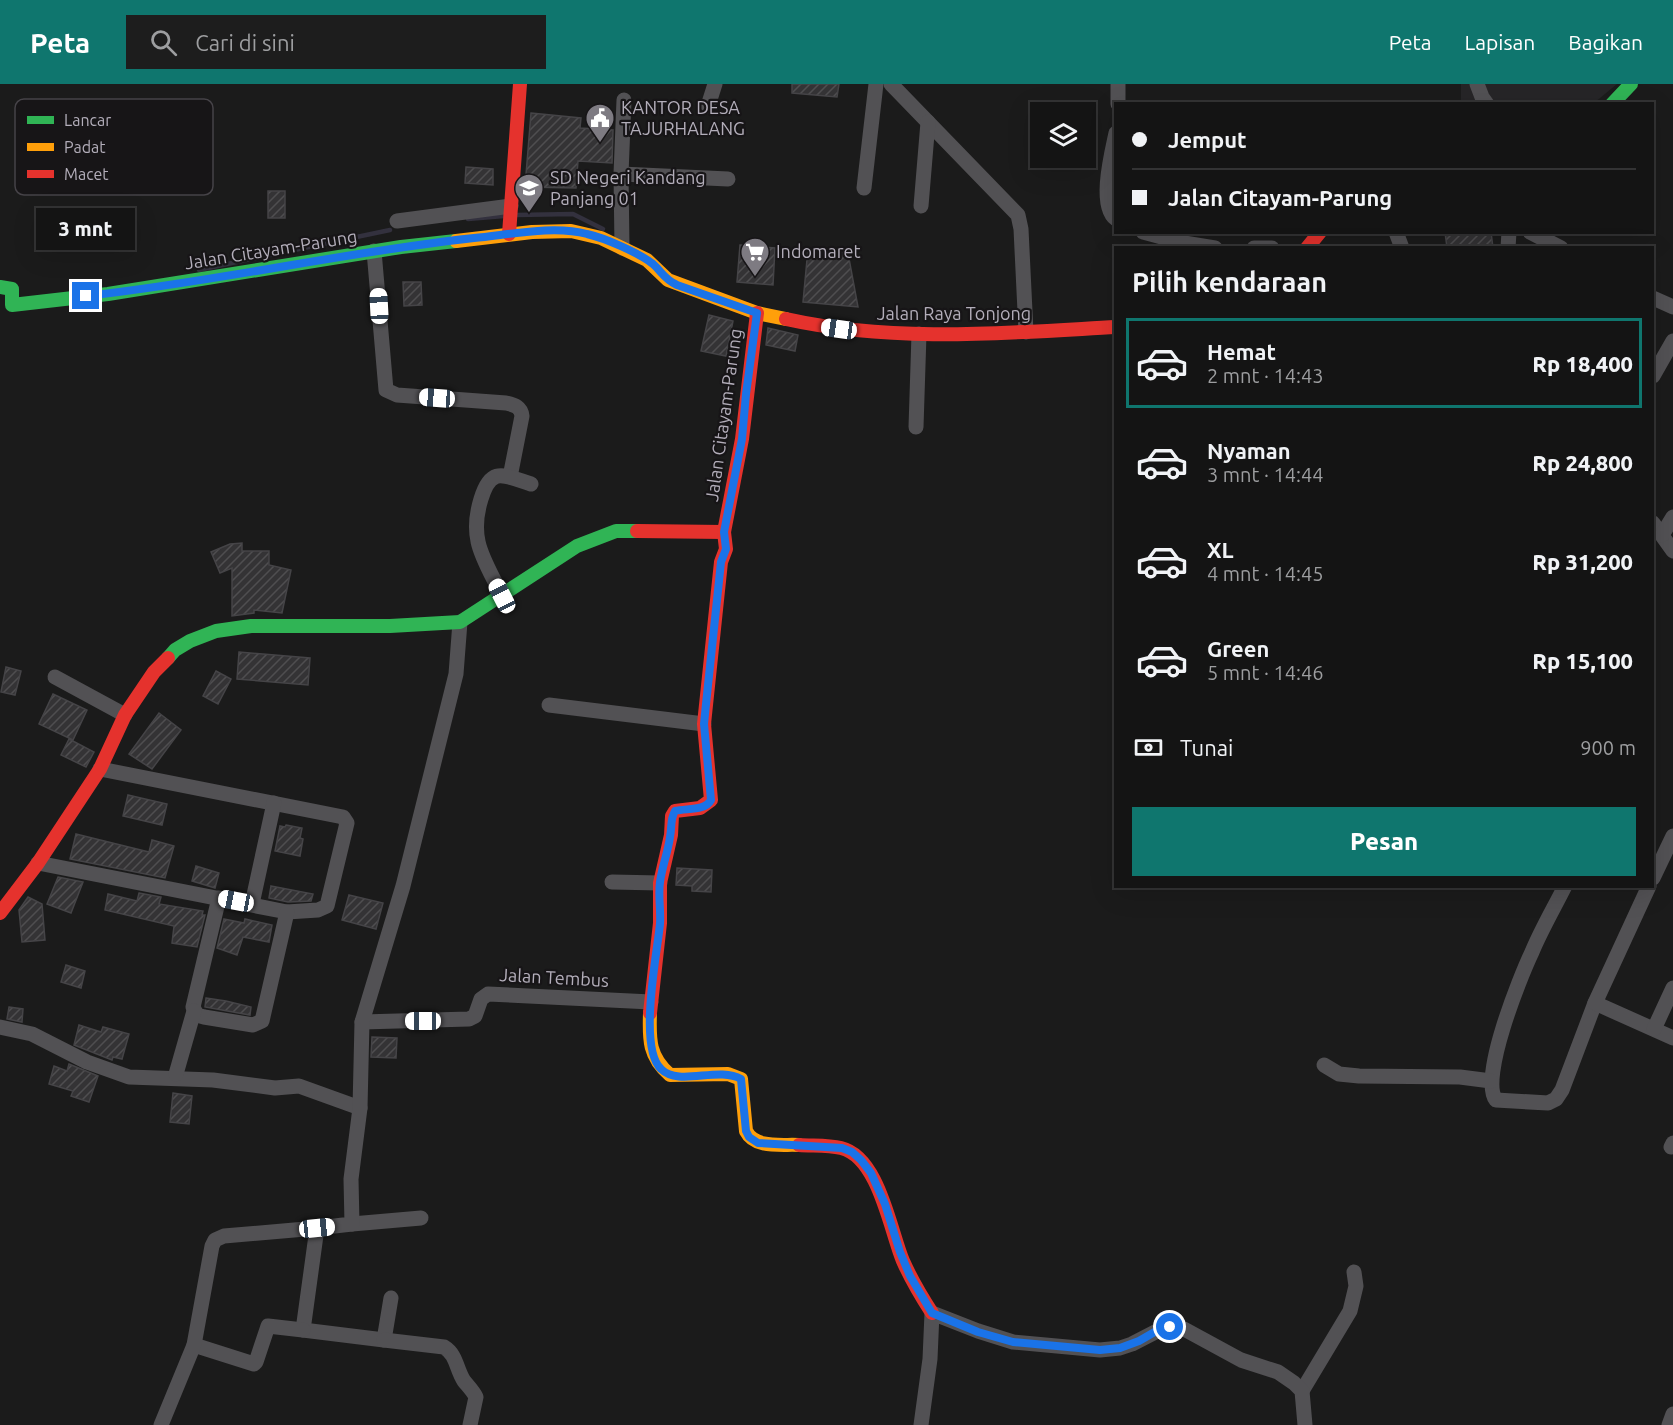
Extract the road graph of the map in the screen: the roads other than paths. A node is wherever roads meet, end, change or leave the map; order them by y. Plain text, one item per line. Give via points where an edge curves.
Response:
1 (520, 84) edge
2 (715, 84) edge
3 (876, 84) edge
4 (891, 84) edge
5 (1118, 84) edge
6 (1477, 84) edge
7 (1631, 84) edge
8 (624, 100) dead end
9 (1118, 102) edge
10 (1486, 102) edge
11 (1614, 102) edge
12 (708, 106) dead end
13 (928, 122) junction
14 (1114, 144) edge
15 (621, 174) junction
16 (728, 179) dead end
17 (864, 188) dead end
18 (921, 206) dead end
19 (1114, 217) edge
20 (510, 218) junction
21 (397, 221) dead end
22 (1150, 234) edge
23 (1318, 234) edge
24 (1534, 234) edge
25 (1203, 246) edge
26 (1309, 246) edge
27 (1557, 246) edge
28 (622, 248) junction
29 (374, 251) junction
30 (7, 298) edge
31 (1654, 298) edge
32 (1673, 308) edge
33 (757, 313) junction
34 (1114, 327) edge
35 (1026, 332) junction
36 (919, 334) junction
37 (1673, 341) edge
38 (1654, 374) edge
39 (916, 427) dead end
40 (510, 477) junction
41 (531, 484) dead end
42 (1673, 517) edge
43 (1658, 529) edge
44 (724, 532) junction
45 (1673, 551) edge
46 (502, 596) junction
47 (460, 622) junction
48 (55, 677) dead end
49 (549, 705) dead end
50 (125, 715) junction
51 (704, 724) junction
52 (100, 769) junction
53 (274, 803) junction
54 (1673, 836) edge
55 (38, 863) junction
56 (1654, 876) edge
57 (612, 882) dead end
58 (660, 883) junction
59 (1564, 888) edge
60 (1644, 889) edge
61 (219, 898) junction
62 (252, 904) junction
63 (287, 912) junction
64 (0, 913) edge
65 (1673, 988) edge
66 (651, 1002) junction
67 (1595, 1004) junction
68 (194, 1011) junction
69 (362, 1022) junction
70 (0, 1027) edge
71 (1654, 1029) junction
72 (1673, 1038) edge
73 (1324, 1065) dead end
74 (176, 1074) dead end
75 (1491, 1082) junction
76 (360, 1108) junction
77 (422, 1218) dead end
78 (352, 1224) junction
79 (317, 1228) junction
80 (1354, 1272) dead end
81 (391, 1298) dead end
82 (932, 1313) junction
83 (303, 1330) junction
84 (384, 1340) junction
85 (194, 1345) junction
86 (1302, 1390) junction
87 (1673, 1414) edge
88 (161, 1425) edge
89 (470, 1425) edge
90 (921, 1425) edge
91 (1305, 1425) edge
92 (1670, 1425) edge

1 - 20 main road
2 - 12 street
3 - 17 street
4 - 13 street
5 - 9 street
6 - 10 street
7 - 11 main road
8 - 15 street
13 - 18 street
13 - 35 street via 1018,215
14 - 19 street via 1107,201
15 - 16 street
15 - 28 street
20 - 21 street
20 - 28 main road, Jalan Citayam-Parung via 601,238
20 - 29 main road, Jalan Citayam-Parung
22 - 25 street
23 - 26 main road
24 - 27 street
28 - 33 main road, Jalan Citayam-Parung via 655,266 668,280
29 - 30 main road, Jalan Citayam-Parung via 108,294
29 - 40 street via 386,390 397,395 518,407 522,416
31 - 32 street
33 - 36 main road, Jalan Raya Tonjong via 862,332
33 - 44 main road, Jalan Citayam-Parung via 742,439
34 - 35 main road, Jalan Raya Tonjong
35 - 36 main road, Jalan Raya Tonjong
36 - 39 street
37 - 38 street
40 - 41 street
40 - 46 street via 490,478 486,483 475,527 479,549
42 - 43 street
43 - 45 street
44 - 46 main road via 616,531 577,546
44 - 51 main road, Jalan Citayam-Parung via 726,549 721,562
46 - 47 main road
47 - 50 main road via 251,626 216,631 175,650 154,672
47 - 69 street via 453,686 403,886
48 - 50 street
49 - 51 street
50 - 52 main road
51 - 58 main road, Jalan Citayam-Parung via 710,802 674,813
52 - 53 street
52 - 55 main road
53 - 62 street
53 - 63 street via 335,814 347,823 327,906
54 - 56 street
55 - 61 street
55 - 64 main road
57 - 58 street
58 - 66 main road via 660,923
59 - 75 street via 1532,952 1499,1039
60 - 67 street
61 - 62 street
61 - 68 street
62 - 63 street
63 - 68 street via 262,1021 253,1025 200,1016
65 - 71 street
66 - 69 street, Jalan Tembus via 488,994 470,1019
66 - 82 main road via 652,1050 657,1064 677,1076 728,1074 741,1079 746,1131 753,1141 765,1145 842,1148 861,1160 885,1204 910,1276
67 - 71 street
67 - 75 street via 1556,1099 1548,1103 1496,1100
68 - 74 street
69 - 76 street
70 - 76 street via 32,1034 87,1062 129,1077 213,1080 275,1088 299,1086
71 - 72 street
73 - 75 street via 1339,1074 1460,1077
76 - 78 street via 351,1179
77 - 78 street
78 - 79 street
79 - 83 street
79 - 85 street via 215,1240
80 - 86 street via 1356,1286 1350,1311
81 - 84 street
82 - 86 street via 1013,1342 1100,1350 1120,1348 1158,1330 1178,1328 1241,1360 1278,1372
82 - 90 street
83 - 84 street
83 - 85 street via 268,1326 254,1364
84 - 89 street via 448,1349 476,1397
85 - 88 street
86 - 91 street
87 - 92 street

